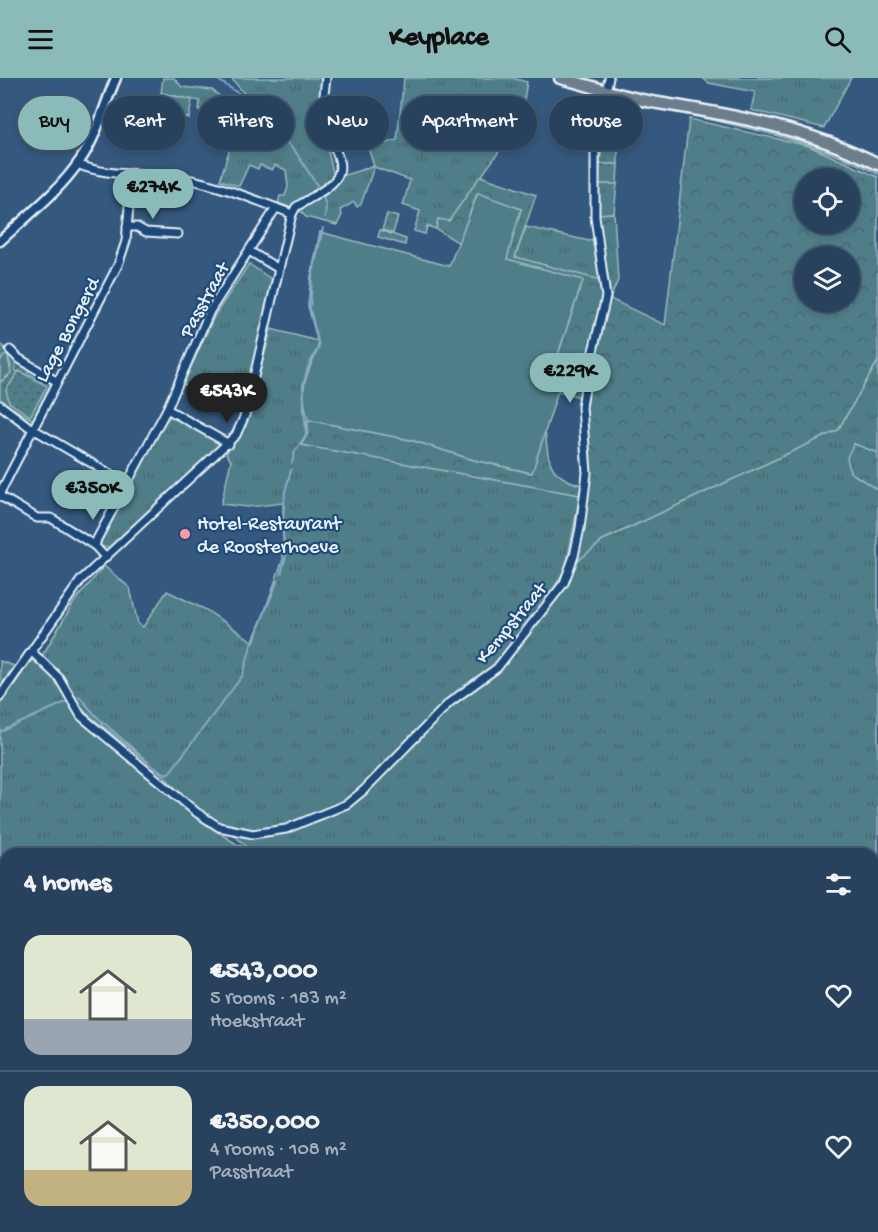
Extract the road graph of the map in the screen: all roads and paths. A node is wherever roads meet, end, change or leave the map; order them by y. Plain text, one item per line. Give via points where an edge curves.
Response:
1 (326, 78) edge
2 (560, 78) edge
3 (115, 79) edge
4 (608, 83) edge
5 (77, 164) junction
6 (878, 164) edge
7 (132, 173) junction
8 (276, 208) junction
9 (292, 214) junction
10 (127, 227) junction
11 (178, 234) dead end
12 (0, 241) edge
13 (249, 251) junction
14 (279, 269) junction
15 (10, 350) dead end
16 (56, 381) junction
17 (0, 405) edge
18 (167, 409) junction
19 (32, 428) junction
20 (229, 444) junction
21 (127, 484) junction
22 (0, 495) edge
23 (95, 546) junction
24 (104, 556) junction
25 (32, 652) junction
26 (0, 696) edge

1 - 9 street via 325,124 340,171 336,179
2 - 4 main road
3 - 5 street via 98,128
4 - 6 main road via 622,96 802,133
4 - 25 street, Kempstraat via 596,137 594,204 606,297 582,407 587,473 580,528 564,583 497,668 450,702 347,804 286,829 253,834 219,827 196,812 81,716 59,678
5 - 7 street via 95,170
5 - 12 street via 57,189
7 - 8 street via 184,178
7 - 10 street, Lage Bongerd
8 - 9 street
8 - 13 street, Passtraat
9 - 14 street
10 - 11 street
10 - 16 street, Lage Bongerd via 118,266
13 - 14 street
13 - 18 street, Passtraat via 210,311
14 - 20 street via 245,415
15 - 16 street
16 - 19 street, Lage Bongerd
17 - 19 street
18 - 20 street
18 - 21 street, Passtraat
19 - 21 street
19 - 22 street, Lage Bongerd
20 - 24 street
21 - 23 street, Passtraat
22 - 23 street via 37,518 51,518
23 - 24 street
24 - 25 street via 81,580
25 - 26 street

